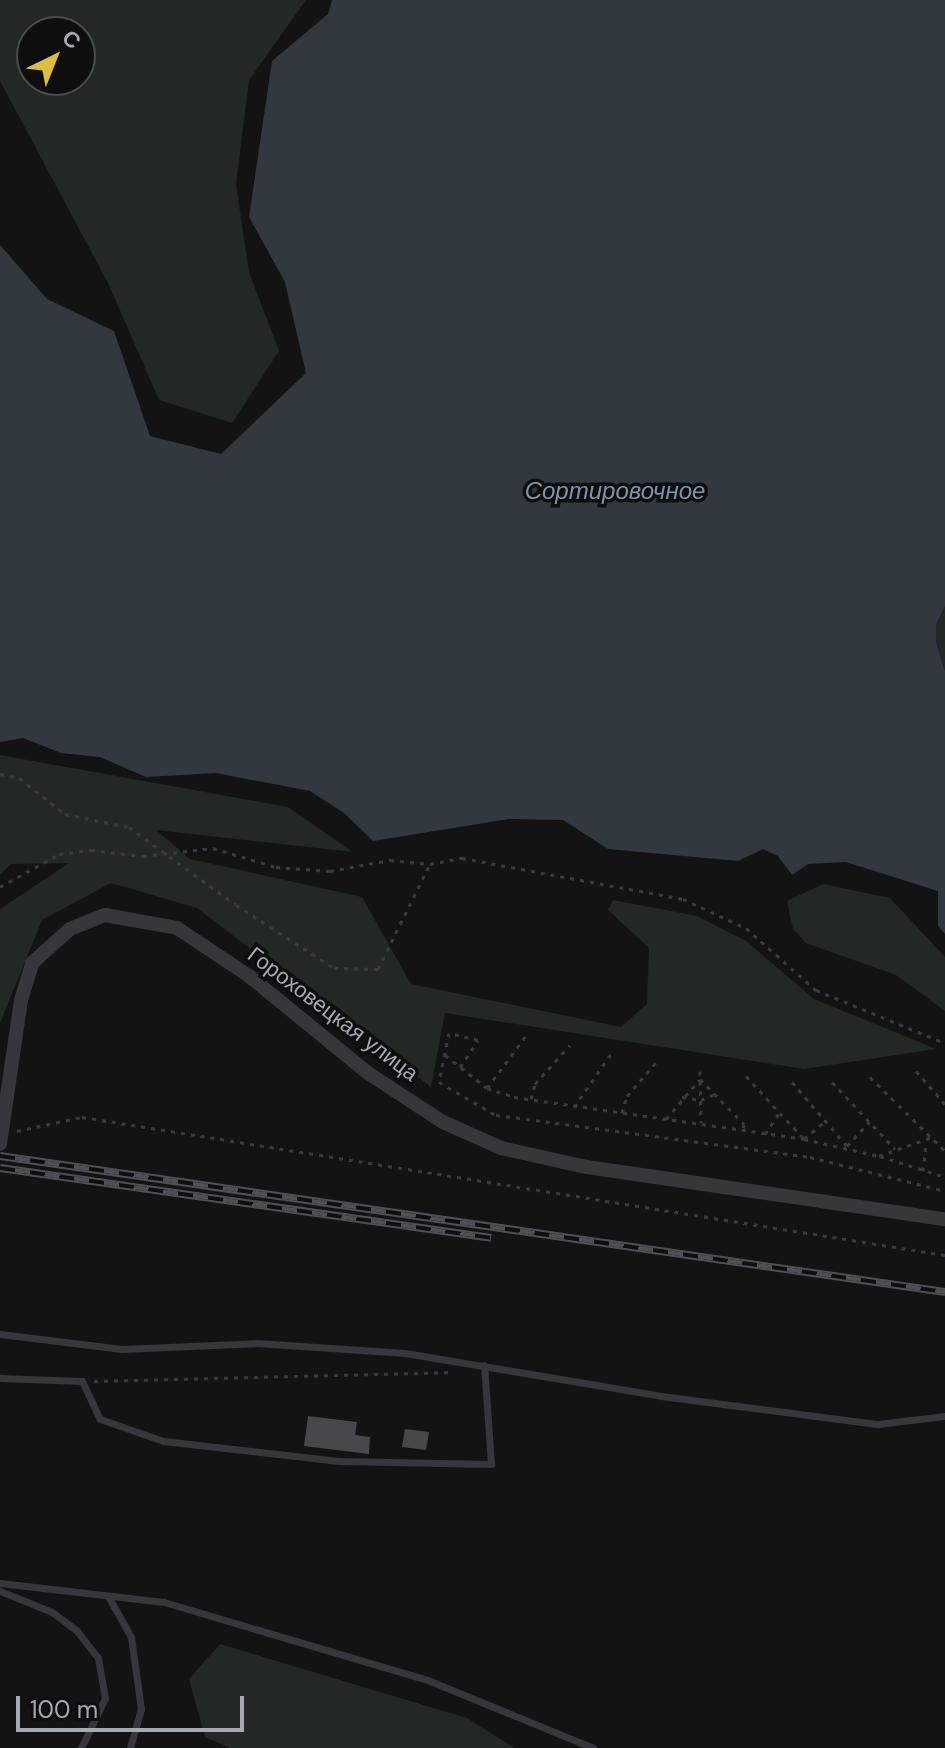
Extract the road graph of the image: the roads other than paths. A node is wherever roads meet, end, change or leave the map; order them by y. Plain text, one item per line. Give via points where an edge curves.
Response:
1 (0, 1144) edge
2 (945, 1219) edge
3 (0, 1334) edge
4 (484, 1365) junction
5 (0, 1378) edge
6 (945, 1416) edge
7 (0, 1583) edge
8 (0, 1591) edge
9 (108, 1596) junction
10 (81, 1748) edge
11 (130, 1748) edge
12 (593, 1748) edge

1 - 2 street, Гороховецкая улица via 21,1000 32,963 70,929 105,915 177,928 249,976 368,1073 443,1122 501,1148 587,1167
3 - 4 lane via 122,1349 257,1343
4 - 5 lane via 491,1464 339,1461 163,1441 100,1419 82,1381
4 - 6 lane via 661,1396 878,1424
7 - 9 lane
8 - 10 lane via 52,1612 77,1631 98,1658 105,1698
9 - 11 lane via 131,1637 141,1709
9 - 12 lane via 164,1602 430,1681

